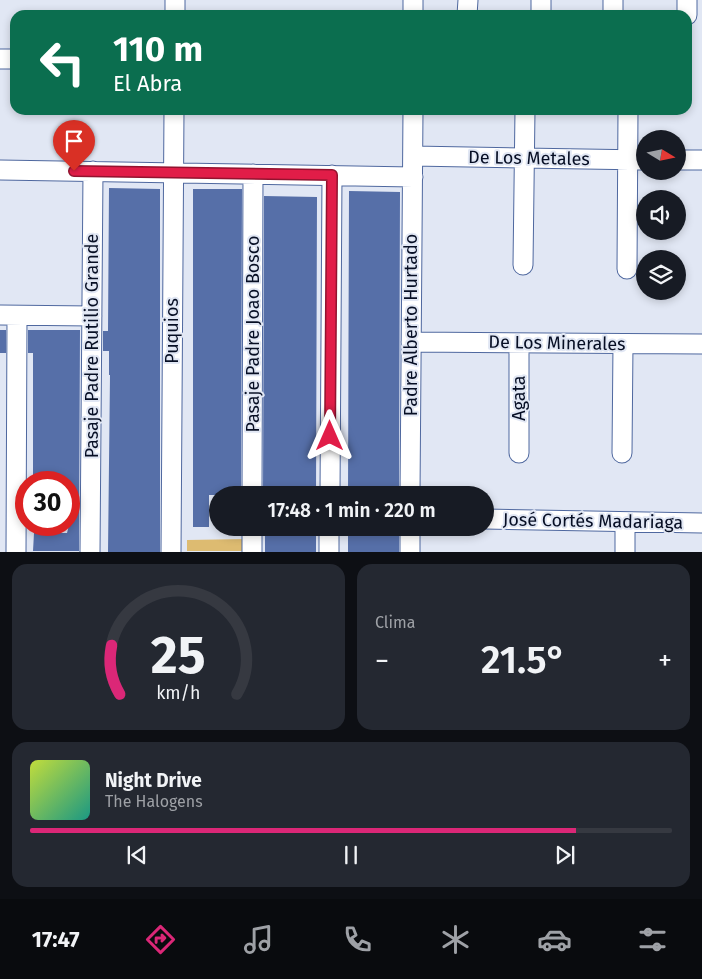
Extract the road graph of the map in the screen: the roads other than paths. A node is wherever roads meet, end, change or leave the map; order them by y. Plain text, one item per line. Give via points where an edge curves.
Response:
1 (174, 115) edge
2 (413, 115) edge
3 (524, 115) edge
4 (629, 115) edge
5 (413, 156) junction
6 (524, 158) junction
7 (636, 159) edge
8 (686, 160) edge
9 (702, 160) edge
10 (0, 170) edge
11 (93, 172) junction
12 (173, 173) junction
13 (253, 174) junction
14 (332, 175) junction
15 (413, 177) junction
16 (523, 265) dead end
17 (627, 268) dead end
18 (9, 316) edge
19 (92, 316) junction
20 (411, 342) junction
21 (519, 342) junction
22 (623, 344) junction
23 (702, 344) edge
24 (519, 453) dead end
25 (622, 453) dead end
26 (252, 486) edge
27 (330, 486) edge
28 (410, 486) edge
29 (494, 519) edge
30 (625, 522) junction
31 (702, 523) edge
32 (252, 536) edge
33 (329, 536) edge
34 (410, 536) edge
35 (16, 552) edge
36 (90, 552) edge
37 (171, 552) edge
38 (252, 552) edge
39 (329, 552) edge
40 (410, 552) edge
41 (625, 552) edge

1 - 12 street, Puquios
2 - 5 street, Padre Alberto Hurtado
3 - 6 street
4 - 7 street
5 - 6 street, De Los Metales
5 - 15 street, Padre Alberto Hurtado
6 - 7 street, De Los Metales
6 - 16 street
7 - 17 street
8 - 9 street
10 - 11 street
11 - 12 street
11 - 19 street, Pasaje Padre Rutilio Grande
12 - 13 street
12 - 37 street, Puquios
13 - 14 street
13 - 26 street, Pasaje Padre Joao Bosco
14 - 15 street
14 - 27 street
15 - 20 street, Padre Alberto Hurtado
18 - 19 street
18 - 35 street
19 - 36 street, Pasaje Padre Rutilio Grande
20 - 21 street, De Los Minerales
20 - 28 street, Padre Alberto Hurtado
21 - 22 street, De Los Minerales
21 - 24 street, Agata
22 - 23 street, De Los Minerales
22 - 25 street
29 - 30 street, José Cortés Madariaga
30 - 31 street, José Cortés Madariaga
30 - 41 street
32 - 38 street
33 - 39 street
34 - 40 street

